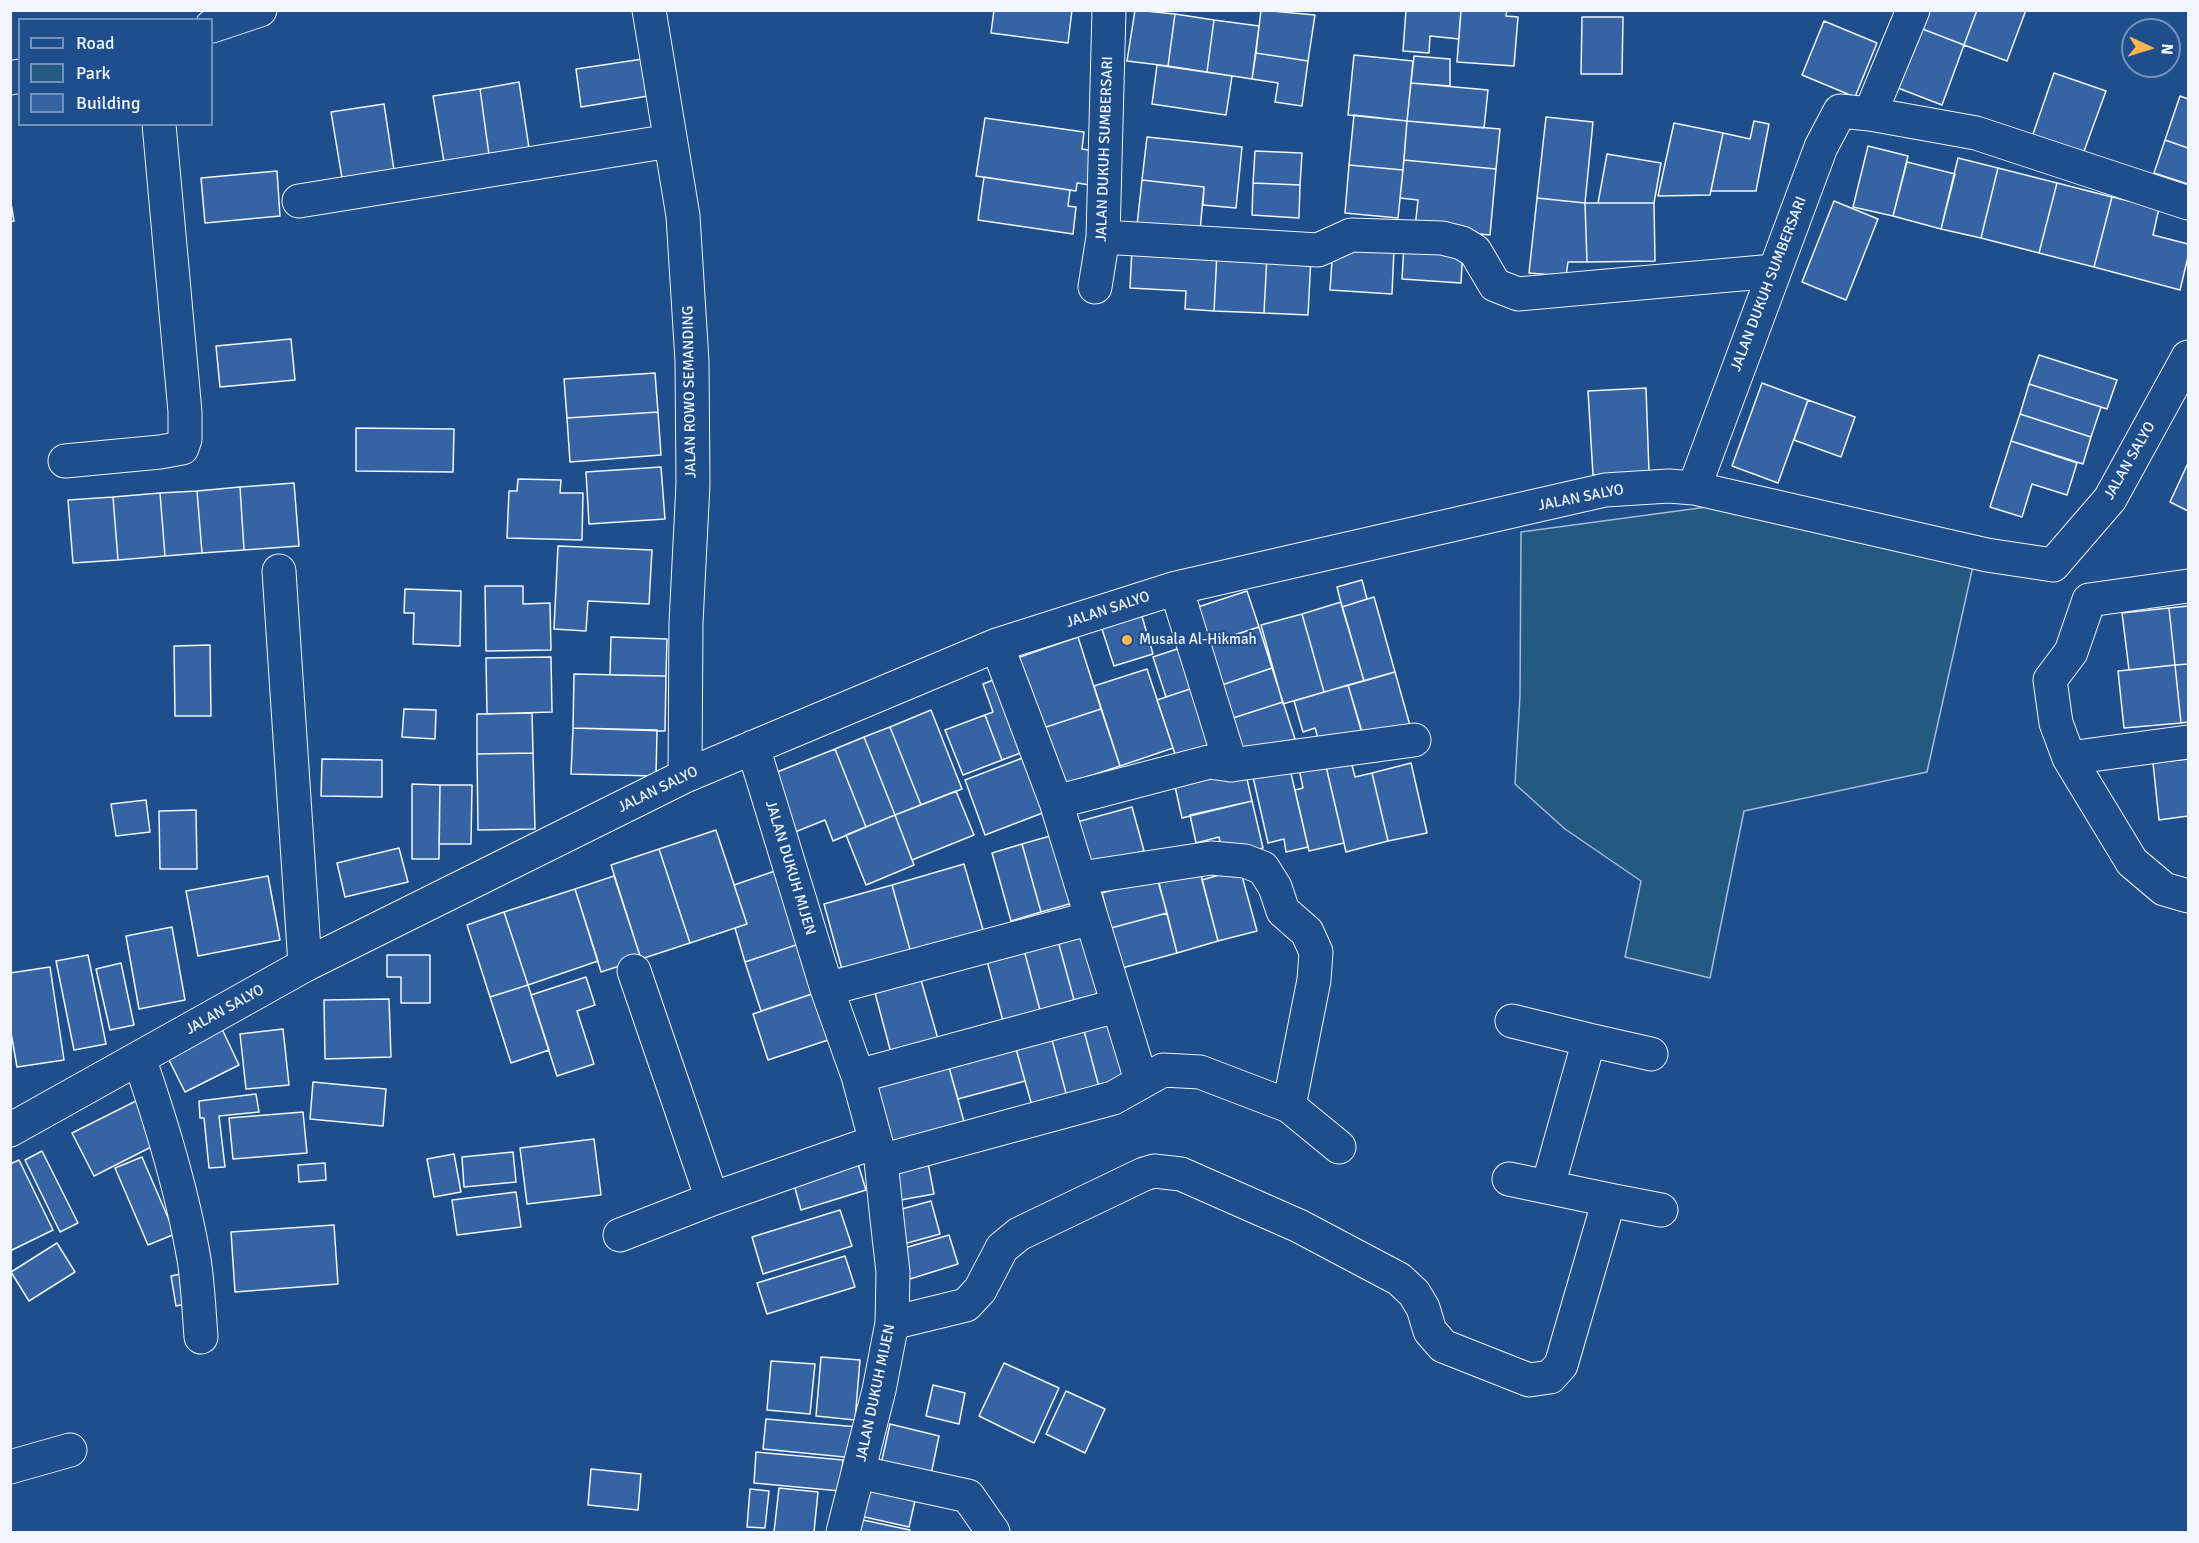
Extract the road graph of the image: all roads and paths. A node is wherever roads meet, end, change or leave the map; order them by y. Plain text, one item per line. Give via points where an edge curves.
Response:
1 (260, 10) edge
2 (649, 10) edge
3 (1109, 10) edge
4 (1913, 10) edge
5 (213, 26) edge
6 (1870, 114) junction
7 (159, 126) edge
8 (670, 141) junction
9 (299, 201) dead end
10 (2188, 203) edge
11 (1103, 237) junction
12 (1774, 271) junction
13 (1095, 287) dead end
14 (2188, 357) edge
15 (65, 461) dead end
16 (1694, 488) junction
17 (2054, 565) junction
18 (279, 571) dead end
19 (2188, 586) edge
20 (1176, 588) junction
21 (2089, 600) junction
22 (997, 645) junction
23 (1414, 740) dead end
24 (2188, 742) edge
25 (753, 747) junction
26 (2069, 758) junction
27 (1231, 765) junction
28 (685, 776) junction
29 (1056, 802) junction
30 (1081, 878) junction
31 (2188, 896) edge
32 (1091, 918) junction
33 (305, 966) junction
34 (634, 971) dead end
35 (827, 989) junction
36 (1116, 1006) junction
37 (1512, 1021) dead end
38 (1588, 1040) junction
39 (1651, 1054) dead end
40 (139, 1058) junction
41 (858, 1076) junction
42 (1141, 1080) junction
43 (1289, 1106) junction
44 (10, 1130) edge
45 (1339, 1147) dead end
46 (878, 1152) junction
47 (1509, 1179) dead end
48 (1548, 1186) junction
49 (712, 1199) junction
50 (1609, 1200) junction
51 (1662, 1210) dead end
52 (620, 1235) dead end
53 (892, 1323) junction
54 (201, 1337) dead end
55 (70, 1450) dead end
56 (10, 1467) edge
57 (858, 1472) junction
58 (843, 1533) edge
59 (993, 1533) edge

1 - 5 street
2 - 8 street, JALAN ROWO SEMANDING
3 - 11 street, JALAN DUKUH SUMBERSARI
4 - 6 street
6 - 10 street, JALAN DUKUH SUMBERSARI via 1977,133
6 - 12 street, JALAN DUKUH SUMBERSARI via 1840,111 1821,147
7 - 15 street via 185,439 182,448
8 - 9 street
8 - 28 street, JALAN ROWO SEMANDING via 683,216 692,361 693,484 686,623
11 - 12 street via 1318,250 1351,235 1442,238 1474,251 1495,285 1518,294
11 - 13 street, JALAN DUKUH SUMBERSARI
12 - 16 street, JALAN DUKUH SUMBERSARI
14 - 17 street, JALAN SALYO via 2110,499
16 - 17 street, JALAN SALYO via 1986,555
16 - 20 street, JALAN SALYO via 1605,490
17 - 21 street
18 - 33 street
19 - 21 street
20 - 22 street, JALAN SALYO
20 - 27 street
21 - 26 street via 2071,652 2050,680 2056,723
22 - 25 street, JALAN SALYO
22 - 29 street
23 - 27 street
24 - 26 street
25 - 28 street, JALAN SALYO
25 - 35 street, JALAN DUKUH MIJEN
26 - 31 street via 2132,862 2164,889
27 - 29 street via 1209,762
28 - 33 street, JALAN SALYO
29 - 30 street
30 - 32 street
30 - 43 street via 1211,858 1263,867 1283,911 1307,932 1316,952
32 - 35 street
32 - 36 street
33 - 40 street, JALAN SALYO
34 - 49 street
35 - 41 street, JALAN DUKUH MIJEN
36 - 41 street
36 - 42 street
37 - 38 street
38 - 39 street
38 - 48 street
40 - 44 street, JALAN SALYO
40 - 54 street via 182,1196 194,1261
41 - 46 street, JALAN DUKUH MIJEN
42 - 43 street via 1163,1070 1200,1072
42 - 46 street via 1113,1098
43 - 45 street
46 - 49 street
46 - 53 street, JALAN DUKUH MIJEN via 893,1272
47 - 48 street
48 - 50 street
49 - 52 street
50 - 51 street
50 - 53 street via 1561,1365 1550,1377 1529,1380 1443,1346 1430,1331 1414,1293 1399,1279 1299,1226 1181,1174 1168,1172 1144,1174 1019,1234 1002,1248 980,1290 966,1305
53 - 57 street, JALAN DUKUH MIJEN
55 - 56 street
57 - 58 street, JALAN DUKUH MIJEN
57 - 59 street via 968,1496

